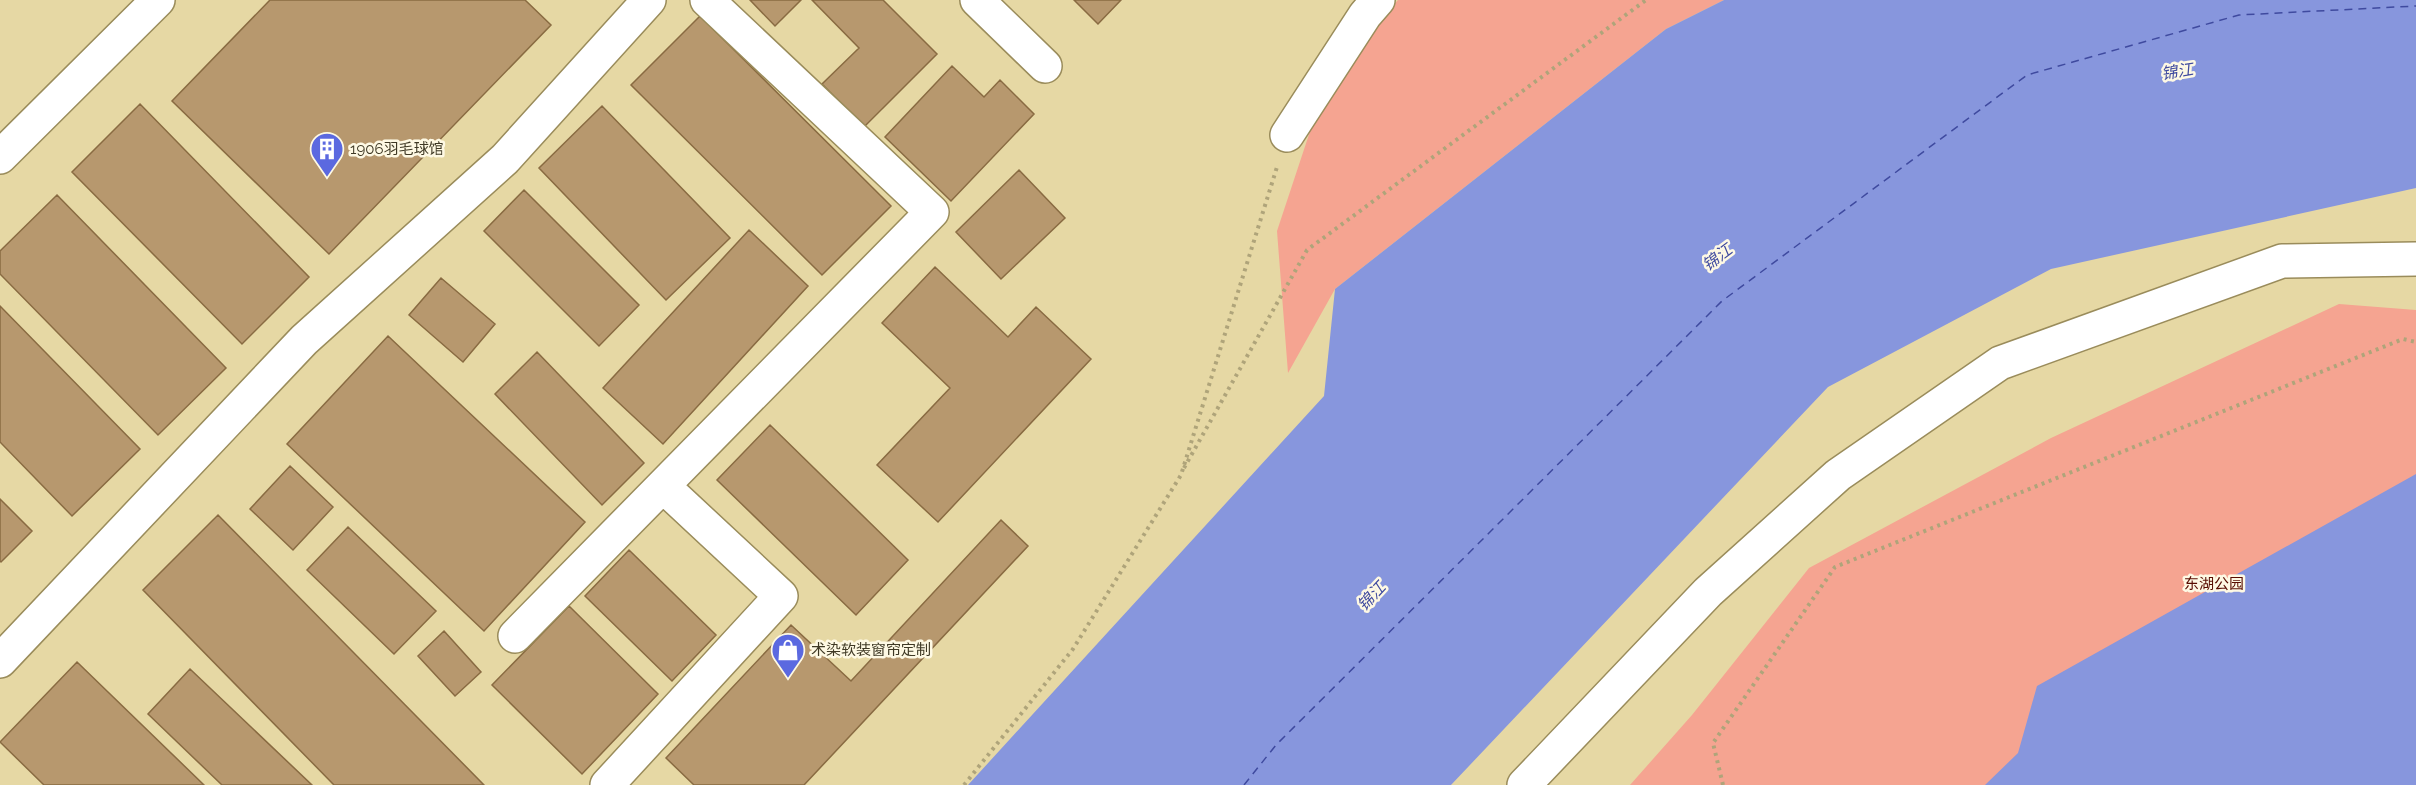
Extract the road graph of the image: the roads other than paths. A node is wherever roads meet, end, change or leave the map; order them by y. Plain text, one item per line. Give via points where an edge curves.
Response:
1 (158, 0) edge
2 (649, 0) edge
3 (707, 0) edge
4 (977, 0) edge
5 (1378, 0) edge
6 (1045, 66) dead end
7 (1287, 135) road end
8 (0, 158) edge
9 (2416, 259) edge
10 (663, 486) junction
11 (515, 636) dead end
12 (0, 661) edge
13 (607, 785) edge
14 (1524, 785) edge

1 - 8 street
2 - 12 street via 505,159 303,340
3 - 10 street via 933,212
4 - 6 street
5 - 7 street
9 - 14 street via 2282,261 2000,363 1838,475 1708,592
10 - 11 street
10 - 13 street via 781,596

